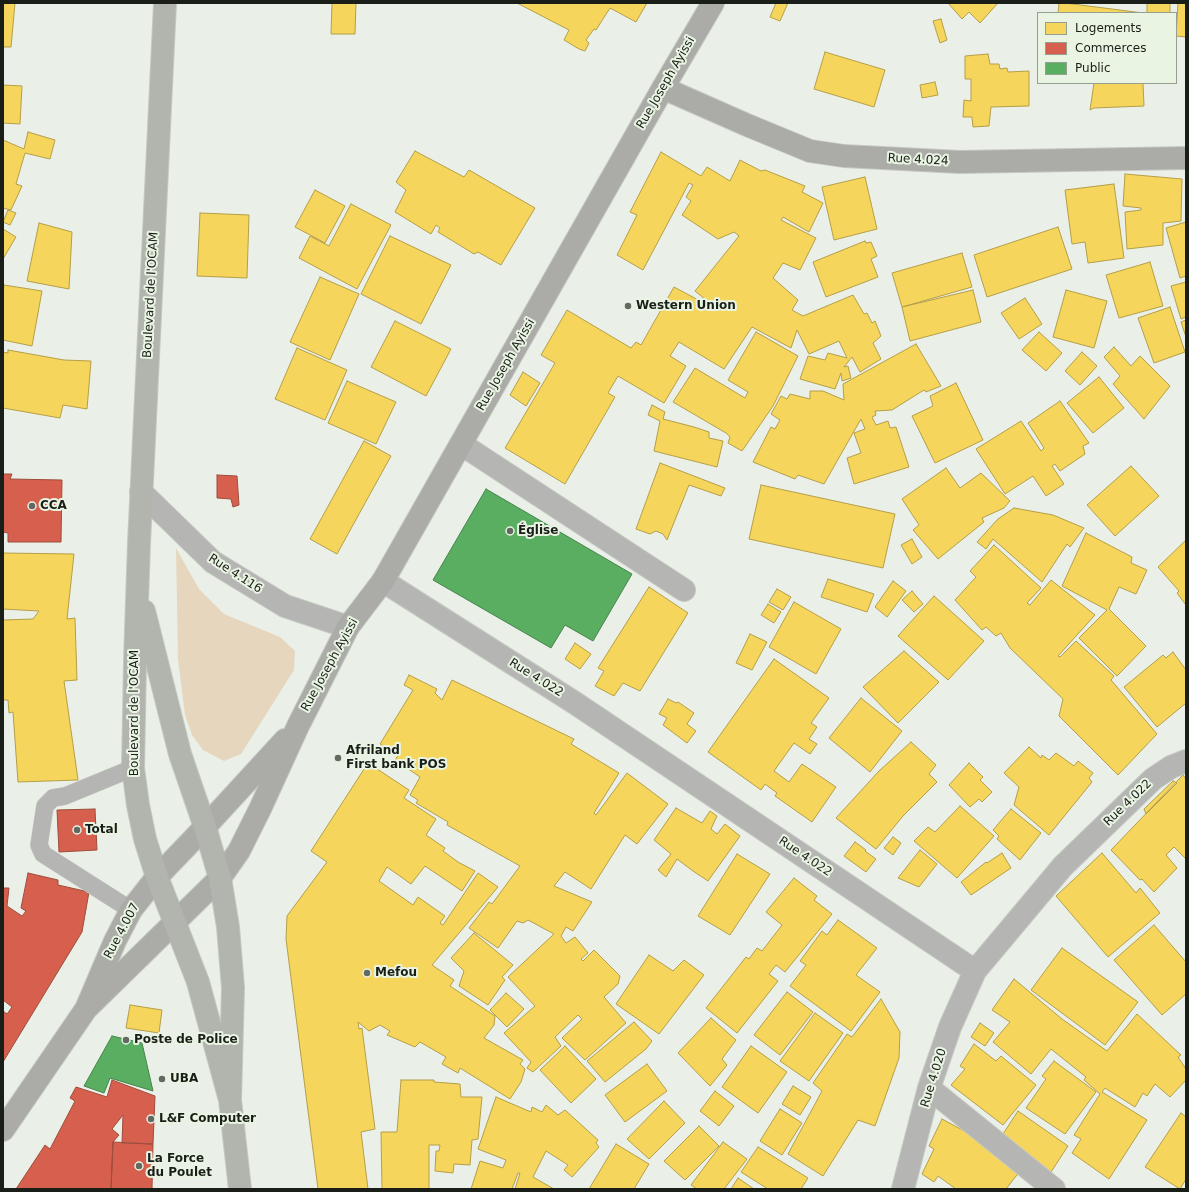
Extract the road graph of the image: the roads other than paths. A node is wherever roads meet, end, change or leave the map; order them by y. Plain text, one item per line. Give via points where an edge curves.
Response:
1 (165, 3) edge
2 (713, 3) edge
3 (663, 88) junction
4 (1186, 158) edge
5 (461, 444) junction
6 (141, 492) junction
7 (383, 581) junction
8 (138, 587) junction
9 (684, 590) dead end
10 (348, 627) junction
11 (298, 726) junction
12 (1186, 761) edge
13 (133, 768) junction
14 (205, 827) junction
15 (157, 877) junction
16 (220, 878) junction
17 (131, 910) junction
18 (175, 923) junction
19 (975, 971) junction
20 (86, 1009) junction
21 (929, 1088) junction
22 (230, 1100) junction
23 (3, 1130) edge
24 (240, 1189) edge
25 (903, 1189) edge
26 (1054, 1189) edge

1 - 6 highway, Boulevard de l'OCAM
2 - 3 main road, Rue Joseph Ayissi
3 - 4 main road, Rue 4.024 via 810,151 844,156 960,162
3 - 5 main road, Rue Joseph Ayissi
5 - 7 main road, Rue Joseph Ayissi
5 - 9 street
6 - 8 highway, Boulevard de l'OCAM
6 - 10 street, Rue 4.116 via 213,562 285,606
7 - 10 main road, Rue Joseph Ayissi
7 - 19 street, Rue 4.022 via 575,703
8 - 13 highway, Boulevard de l'OCAM
8 - 14 highway, Boulevard de l'OCAM via 180,754
10 - 11 main road, Rue Joseph Ayissi
11 - 14 main road, Rue Joseph Ayissi
11 - 16 main road, Rue Joseph Ayissi via 239,851
12 - 19 street, Rue 4.022 via 1153,779 1062,866
13 - 15 highway, Boulevard de l'OCAM via 145,839
13 - 17 lane via 65,796 53,798 45,806 39,845 43,854
14 - 15 main road, Rue 4.007
14 - 16 highway, Boulevard de l'OCAM
15 - 17 main road, Rue 4.007
15 - 18 highway, Boulevard de l'OCAM
16 - 18 main road, Rue 4.007
16 - 22 highway via 228,927 233,988
17 - 20 main road, Rue 4.007
18 - 20 main road, Rue 4.007
18 - 22 highway via 198,982
19 - 21 street, Rue 4.020 via 950,1027
20 - 23 main road, Rue 4.007
21 - 25 street, Rue 4.020
21 - 26 street
22 - 24 highway

